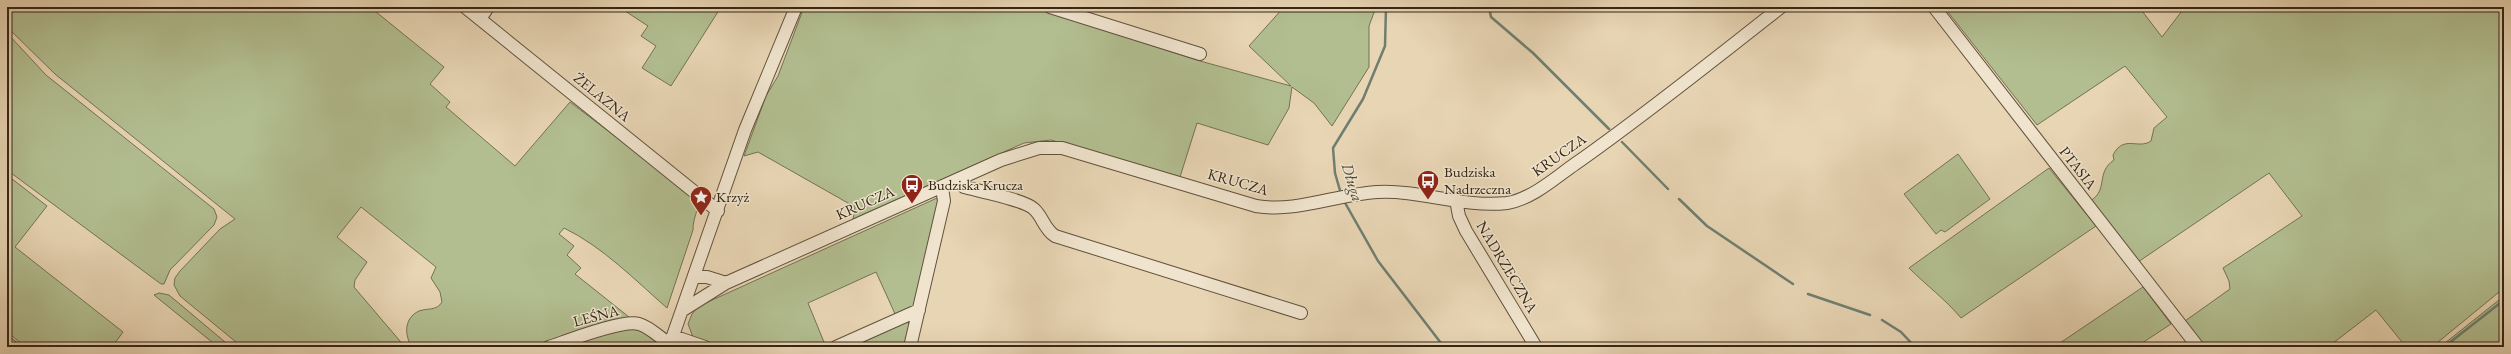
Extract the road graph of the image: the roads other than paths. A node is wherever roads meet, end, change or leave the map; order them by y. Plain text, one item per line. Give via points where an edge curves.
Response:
1 (465, 7) edge
2 (488, 7) edge
3 (796, 7) edge
4 (1050, 7) edge
5 (1781, 7) edge
6 (1934, 7) edge
7 (480, 19) junction
8 (1200, 54) dead end
9 (956, 180) junction
10 (942, 187) junction
11 (1456, 200) junction
12 (718, 211) junction
13 (694, 277) junction
14 (726, 283) junction
15 (714, 290) junction
16 (683, 310) junction
17 (919, 310) junction
18 (1301, 313) dead end
19 (671, 342) edge
20 (7, 343) edge
21 (12, 347) edge
22 (549, 347) edge
23 (705, 347) edge
24 (836, 347) edge
25 (910, 347) edge
26 (1536, 347) edge
27 (2198, 347) edge

1 - 7 street, ŻELAZNA
2 - 7 street
3 - 12 street via 745,130
4 - 8 street
5 - 11 street, KRUCZA via 1640,117 1536,191 1508,203 1490,204
6 - 27 street, PTASIA
7 - 12 street, ŻELAZNA
9 - 10 street, KRUCZA
9 - 11 street, KRUCZA via 1012,155 1048,147 1083,153 1256,206 1289,208 1352,195 1391,192
9 - 18 street via 964,187 1028,205 1037,212 1047,229 1055,236
10 - 14 street, KRUCZA
10 - 17 street via 944,201
11 - 26 street, NADRZECZNA via 1459,216 1466,231
12 - 13 street
13 - 14 street via 702,276
13 - 15 street via 701,286
13 - 16 street
14 - 15 street, KRUCZA
15 - 16 street, KRUCZA
16 - 19 street
17 - 24 street
17 - 25 street
19 - 22 street, LEŚNA via 635,323 612,327
19 - 23 street, LEŚNA
20 - 21 street

